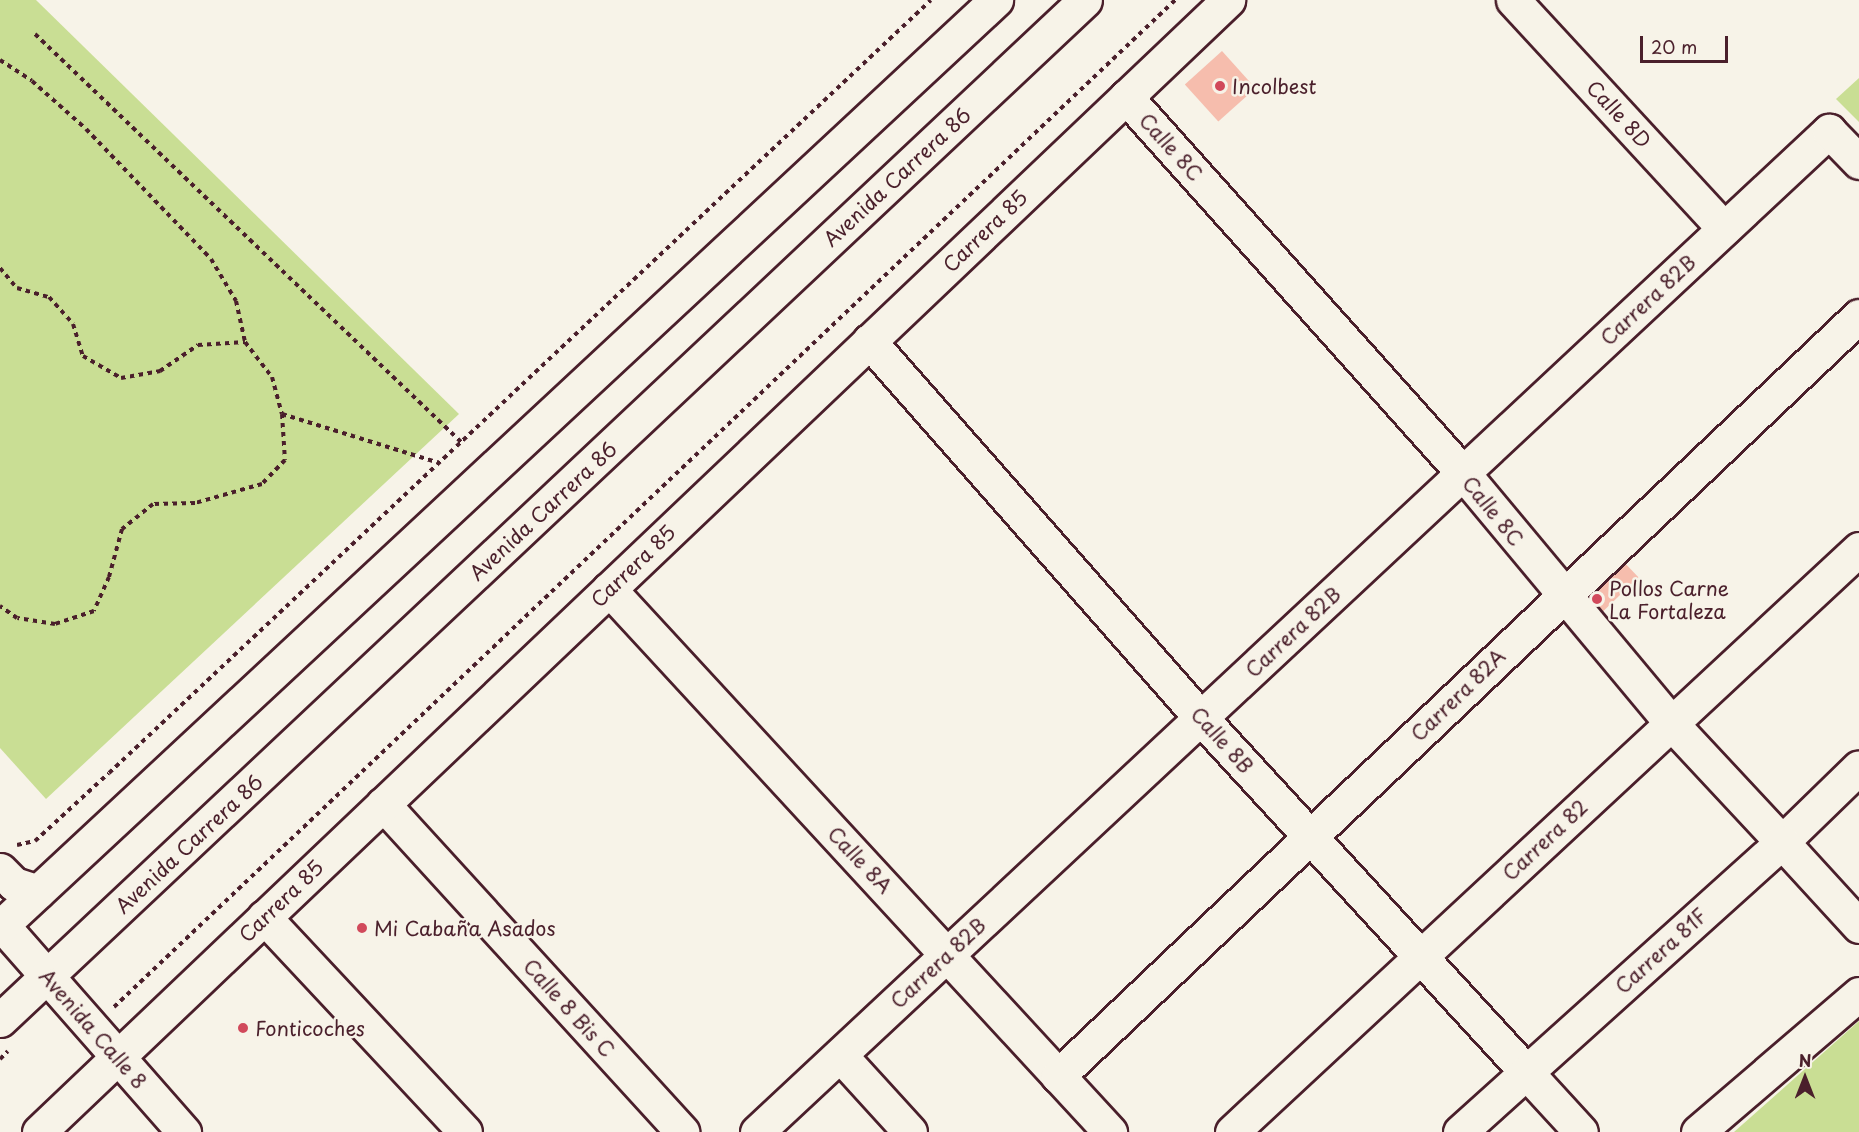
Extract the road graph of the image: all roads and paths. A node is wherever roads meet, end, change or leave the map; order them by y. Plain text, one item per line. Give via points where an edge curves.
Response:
1 (931, 0) edge
2 (996, 0) edge
3 (1085, 0) edge
4 (1175, 0) edge
5 (1228, 0) edge
6 (1513, 0) edge
7 (35, 34) dead end
8 (0, 60) edge
9 (1126, 97) junction
10 (1859, 162) edge
11 (1724, 229) junction
12 (0, 268) edge
13 (1859, 316) edge
14 (869, 341) junction
15 (245, 342) junction
16 (282, 414) junction
17 (461, 442) junction
18 (439, 463) junction
19 (1463, 473) junction
20 (1859, 549) edge
21 (609, 589) junction
22 (1562, 596) junction
23 (0, 606) edge
24 (1201, 718) junction
25 (1671, 723) junction
26 (1859, 766) edge
27 (383, 804) junction
28 (1310, 836) junction
29 (1782, 842) junction
30 (4, 859) edge
31 (38, 892) junction
32 (264, 917) junction
33 (1, 926) edge
34 (1859, 926) edge
35 (947, 954) junction
36 (1420, 957) junction
37 (48, 977) junction
38 (1859, 994) edge
39 (0, 1020) edge
40 (92, 1028) junction
41 (840, 1054) junction
42 (118, 1057) junction
43 (1526, 1072) junction
44 (1058, 1076) junction
45 (769, 1128) edge
46 (39, 1132) edge
47 (183, 1132) edge
48 (465, 1132) edge
49 (682, 1132) edge
50 (910, 1132) edge
51 (1110, 1132) edge
52 (1232, 1132) edge
53 (1460, 1132) edge
54 (1581, 1132) edge
55 (1698, 1132) edge

1 - 17 path
2 - 31 street
3 - 37 street, Avenida Carrera 86
4 - 40 path
5 - 9 street, Carrera 85
6 - 11 street, Calle 8D
7 - 17 path
8 - 15 path via 32,81 86,129 211,259 236,301
9 - 14 street, Carrera 85
9 - 19 street, Calle 8C
10 - 11 street, Carrera 82B via 1829,131
11 - 19 street, Carrera 82B
12 - 15 path via 17,288 49,297 73,324 83,356 121,378 160,371 198,345
13 - 22 street, Carrera 82A
14 - 21 street, Carrera 85
14 - 24 street, Calle 8B
15 - 16 path via 272,377
16 - 18 path
16 - 23 path via 285,460 262,484 195,503 153,504 122,530 109,577 94,611 55,624 17,618
17 - 18 path
18 - 30 path via 35,841
19 - 22 street, Calle 8C
19 - 24 street, Carrera 82B
20 - 25 street, Carrera 82
21 - 27 street, Carrera 85
21 - 35 street, Calle 8A
22 - 25 street, Calle 8C
22 - 28 street, Carrera 82A
24 - 28 street, Calle 8B
24 - 35 street, Carrera 82B
25 - 29 street, Calle 8C
25 - 36 street, Carrera 82
26 - 29 street, Carrera 81F
27 - 32 street, Carrera 85
27 - 49 street, Calle 8 Bis C
28 - 36 street, Calle 8B
28 - 44 street, Carrera 82A
29 - 34 street, Calle 8C
29 - 43 street, Carrera 81F
30 - 31 street via 14,884
31 - 33 street
32 - 42 street, Carrera 85
32 - 48 street
33 - 37 street, Avenida Calle 8
35 - 41 street, Carrera 82B
35 - 44 street, Calle 8A
36 - 43 street, Calle 8B
36 - 52 street, Carrera 82
37 - 39 street, Avenida Carrera 86
37 - 40 street, Avenida Calle 8
38 - 55 street
40 - 42 street, Avenida Calle 8
41 - 45 street, Carrera 82B
41 - 50 street
42 - 46 street, Carrera 85
42 - 47 street, Avenida Calle 8
43 - 53 street, Carrera 81F
43 - 54 street, Calle 8B
44 - 51 street, Calle 8A

